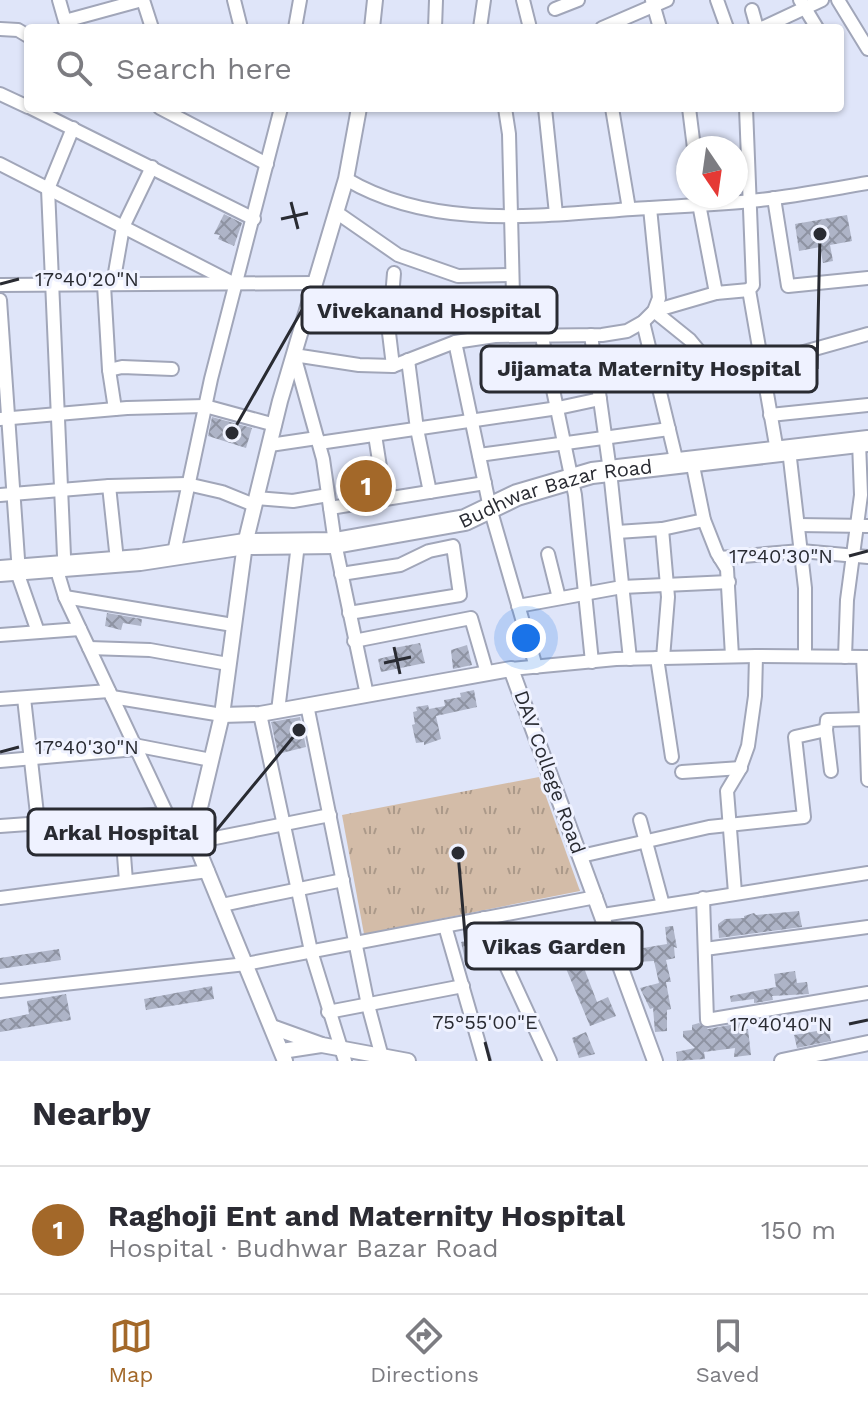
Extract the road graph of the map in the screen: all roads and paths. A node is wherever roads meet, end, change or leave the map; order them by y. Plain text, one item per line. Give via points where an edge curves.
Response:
1 (59, 0) edge
2 (143, 0) edge
3 (234, 0) edge
4 (300, 0) edge
5 (375, 0) edge
6 (436, 0) edge
7 (484, 0) edge
8 (523, 0) edge
9 (578, 0) edge
10 (667, 0) edge
11 (717, 0) edge
12 (822, 0) edge
13 (838, 0) edge
14 (653, 3) edge
15 (803, 4) edge
16 (555, 9) dead end
17 (752, 10) dead end
18 (151, 24) edge
19 (240, 24) edge
20 (296, 24) edge
21 (372, 24) edge
22 (435, 24) edge
23 (481, 24) edge
24 (529, 24) edge
25 (610, 24) edge
26 (659, 24) edge
27 (726, 24) edge
28 (757, 24) edge
29 (766, 24) edge
30 (815, 24) edge
31 (0, 29) edge
32 (24, 34) edge
33 (868, 49) edge
34 (0, 94) edge
35 (24, 104) edge
36 (40, 112) edge
37 (168, 112) edge
38 (280, 112) edge
39 (358, 112) edge
40 (506, 112) edge
41 (545, 112) edge
42 (613, 112) edge
43 (690, 112) edge
44 (746, 112) edge
45 (73, 128) junction
46 (692, 136) edge
47 (0, 164) edge
48 (267, 164) junction
49 (152, 167) junction
50 (346, 179) junction
51 (868, 183) edge
52 (48, 189) junction
53 (774, 198) junction
54 (750, 201) junction
55 (676, 206) edge
56 (650, 208) junction
57 (700, 208) edge
58 (629, 209) junction
59 (336, 212) junction
60 (556, 214) junction
61 (509, 216) junction
62 (254, 219) junction
63 (123, 227) junction
64 (394, 273) dead end
65 (512, 275) junction
66 (868, 278) edge
67 (315, 283) junction
68 (108, 284) junction
69 (235, 284) junction
70 (0, 285) edge
71 (53, 285) junction
72 (749, 290) junction
73 (716, 293) junction
74 (0, 300) edge
75 (654, 311) junction
76 (643, 322) junction
77 (868, 334) edge
78 (591, 335) junction
79 (514, 336) junction
80 (542, 337) junction
81 (455, 342) junction
82 (294, 355) junction
83 (761, 359) junction
84 (408, 360) junction
85 (393, 366) junction
86 (172, 369) dead end
87 (109, 370) junction
88 (600, 399) junction
89 (868, 405) edge
90 (205, 406) junction
91 (558, 408) junction
92 (115, 409) junction
93 (57, 415) junction
94 (770, 415) junction
95 (4, 419) edge
96 (471, 421) junction
97 (275, 425) junction
98 (417, 429) junction
99 (669, 429) junction
100 (375, 435) junction
101 (606, 438) junction
102 (318, 440) junction
103 (863, 441) edge
104 (565, 444) junction
105 (270, 445) junction
106 (783, 451) junction
107 (479, 455) junction
108 (685, 462) junction
109 (610, 471) junction
110 (572, 479) junction
111 (485, 483) junction
112 (187, 484) junction
113 (109, 486) junction
114 (62, 489) junction
115 (430, 492) junction
116 (6, 494) edge
117 (385, 499) junction
118 (255, 502) junction
119 (329, 502) junction
120 (490, 508) junction
121 (704, 520) junction
122 (798, 525) junction
123 (863, 526) edge
124 (662, 529) junction
125 (617, 532) junction
126 (335, 543) junction
127 (245, 544) junction
128 (298, 544) junction
129 (175, 548) junction
130 (200, 550) junction
131 (116, 551) junction
132 (801, 551) junction
133 (548, 554) dead end
134 (854, 556) junction
135 (868, 557) edge
136 (720, 558) junction
137 (60, 561) junction
138 (8, 565) edge
139 (341, 574) junction
140 (729, 582) junction
141 (667, 585) junction
142 (622, 587) junction
143 (584, 594) junction
144 (65, 597) junction
145 (559, 598) junction
146 (518, 606) junction
147 (349, 613) junction
148 (233, 625) junction
149 (80, 629) junction
150 (38, 632) junction
151 (0, 635) edge
152 (354, 641) junction
153 (89, 648) junction
154 (732, 656) junction
155 (756, 656) junction
156 (805, 656) junction
157 (845, 657) junction
158 (866, 657) edge
159 (660, 658) junction
160 (630, 659) junction
161 (592, 662) junction
162 (228, 664) junction
163 (536, 667) junction
164 (511, 669) junction
165 (487, 673) junction
166 (111, 694) junction
167 (367, 695) junction
168 (24, 698) junction
169 (0, 699) edge
170 (307, 705) junction
171 (278, 711) junction
172 (260, 714) junction
173 (222, 715) junction
174 (866, 719) junction
175 (826, 730) junction
176 (135, 747) junction
177 (672, 757) dead end
178 (31, 758) junction
179 (211, 760) junction
180 (0, 761) edge
181 (741, 768) junction
182 (831, 771) dead end
183 (682, 772) dead end
184 (868, 780) edge
185 (167, 814) junction
186 (330, 815) junction
187 (121, 817) junction
188 (640, 820) dead end
189 (38, 823) junction
190 (283, 824) junction
191 (729, 824) junction
192 (0, 826) edge
193 (194, 840) junction
194 (645, 840) junction
195 (581, 856) junction
196 (208, 871) junction
197 (868, 873) edge
198 (343, 880) junction
199 (126, 881) junction
200 (296, 890) junction
201 (735, 893) junction
202 (596, 897) junction
203 (0, 898) edge
204 (703, 898) junction
205 (222, 905) junction
206 (663, 905) junction
207 (603, 915) junction
208 (484, 918) junction
209 (445, 926) junction
210 (868, 927) edge
211 (356, 943) junction
212 (705, 949) junction
213 (311, 951) junction
214 (246, 964) junction
215 (463, 986) junction
216 (0, 991) edge
217 (868, 993) edge
218 (368, 1005) junction
219 (328, 1012) junction
220 (272, 1027) junction
221 (868, 1043) edge
222 (322, 1045) junction
223 (343, 1055) edge
224 (284, 1056) edge
225 (801, 1058) edge
226 (396, 1060) edge
227 (484, 1061) edge
228 (550, 1061) edge
229 (655, 1061) edge
230 (782, 1061) edge

1 - 2 street via 65,21
2 - 18 street
3 - 19 street
4 - 20 street
5 - 21 street
6 - 22 street
7 - 23 street
8 - 24 street
9 - 16 street
10 - 14 street
11 - 27 street
12 - 15 street
13 - 33 street
14 - 25 street
14 - 26 street
15 - 29 street
15 - 30 street
17 - 28 street
31 - 32 street
34 - 35 street
36 - 45 street
37 - 48 street
38 - 48 street
39 - 50 street
40 - 61 street
41 - 60 street
42 - 58 street
43 - 46 street
44 - 54 street
45 - 49 street
45 - 52 street
47 - 52 street
48 - 62 street
49 - 62 street
49 - 63 street
50 - 59 street
50 - 61 street via 371,194 420,208
51 - 53 street
52 - 63 street
52 - 71 street
53 - 54 street
53 - 66 street via 788,286
54 - 72 street
55 - 56 street
56 - 58 street
56 - 75 street via 659,298
57 - 73 street
58 - 60 street
59 - 65 street via 398,255 458,276
59 - 67 street
60 - 61 street
61 - 65 street
62 - 69 street
63 - 68 street
63 - 69 street
64 - 85 street via 389,333
65 - 79 street
67 - 69 street
67 - 82 street
68 - 69 street
68 - 71 street
68 - 87 street
69 - 90 street
70 - 71 street
71 - 93 street
72 - 73 street
72 - 83 street
73 - 75 street
74 - 95 street
75 - 76 street
75 - 83 street via 709,363
76 - 78 street via 627,331
76 - 99 street
77 - 83 street
78 - 80 street
78 - 88 street
79 - 80 street
79 - 81 street
80 - 91 street
81 - 84 street
81 - 96 street
82 - 85 street
82 - 97 street
82 - 102 street
83 - 94 street
84 - 85 street
84 - 98 street
86 - 87 street
87 - 92 street
88 - 91 street
88 - 101 street
89 - 94 street
90 - 92 street
90 - 97 street
90 - 112 street
91 - 96 street
91 - 104 street
92 - 93 street
93 - 95 street
93 - 114 street
94 - 106 street
95 - 116 street
96 - 98 street
96 - 107 street
97 - 105 street
98 - 100 street
98 - 115 street
99 - 101 street
99 - 108 street
100 - 102 street
100 - 117 street
101 - 104 street
101 - 109 street
102 - 105 street
102 - 119 street
103 - 106 highway, Budhwar Bazar Road
103 - 123 street
104 - 107 street
104 - 110 street
105 - 118 street
106 - 108 highway, Budhwar Bazar Road
106 - 122 street
107 - 111 street
108 - 109 highway, Budhwar Bazar Road
108 - 121 street
109 - 110 highway, Budhwar Bazar Road
109 - 125 street
110 - 120 highway, Budhwar Bazar Road
110 - 143 street
111 - 115 street
111 - 120 street
112 - 113 street
112 - 118 street
112 - 129 street
113 - 114 street
113 - 131 street
114 - 116 street
114 - 137 street
115 - 117 street
116 - 138 street
117 - 119 street
118 - 119 street
118 - 127 street
119 - 126 street
120 - 126 highway, Budhwar Bazar Road via 465,520
120 - 146 street
121 - 124 street
121 - 136 street
122 - 123 street
122 - 132 street
123 - 134 street
124 - 125 street
124 - 141 street
125 - 142 street
126 - 128 highway, Budhwar Bazar Road
126 - 139 street
127 - 128 highway, Budhwar Bazar Road
127 - 130 highway, Budhwar Bazar Road
127 - 148 street
128 - 171 street
129 - 130 highway
129 - 131 highway
130 - 137 highway via 140,560
131 - 137 highway
132 - 134 street
132 - 136 street
132 - 156 street
133 - 145 street
134 - 135 street
134 - 157 street
136 - 140 street
137 - 138 highway
137 - 144 street
138 - 150 street
139 - 147 street
139 - 147 street via 400,565 453,546 460,595
140 - 141 street
140 - 154 street
141 - 142 street
141 - 159 street
142 - 143 street
142 - 160 street
143 - 145 street
143 - 161 street
144 - 148 street
144 - 149 street
145 - 146 street
146 - 163 street
147 - 152 street
148 - 162 street
149 - 150 street
149 - 153 street
150 - 151 street
152 - 165 street via 471,618
152 - 167 street
153 - 162 street via 150,650
153 - 166 street
154 - 155 street
154 - 159 street
155 - 156 street
155 - 181 street via 754,709
156 - 157 street
157 - 158 street
158 - 174 street
159 - 160 street
159 - 177 street
160 - 161 street
161 - 163 street
162 - 173 street
163 - 164 street
164 - 165 street, DAV College Road
164 - 195 street, DAV College Road
165 - 167 street, DAV College Road
166 - 168 street
166 - 173 street
166 - 176 street
167 - 170 street, DAV College Road
168 - 169 street
168 - 178 street
170 - 171 street, DAV College Road
170 - 186 street
171 - 172 street, DAV College Road
172 - 173 street, DAV College Road
172 - 190 street
173 - 179 street
174 - 175 street via 827,720
174 - 184 street
175 - 182 street
175 - 191 street via 795,737 804,817
176 - 178 street
176 - 179 street
176 - 185 street
178 - 180 street
178 - 189 street
179 - 193 street
181 - 183 street
181 - 191 street via 727,791
185 - 187 street
185 - 193 street
186 - 190 street
186 - 198 street
187 - 189 street
187 - 199 street
188 - 194 street
189 - 192 street
190 - 193 street
190 - 200 street
191 - 194 street
191 - 201 street
193 - 196 street
194 - 195 street
194 - 206 street
195 - 202 street, DAV College Road
196 - 199 street
196 - 205 street
197 - 201 street
198 - 200 street
198 - 211 street
199 - 203 street
200 - 205 street
200 - 213 street
201 - 204 street
202 - 207 street, DAV College Road
202 - 208 street
204 - 206 street
204 - 212 street
205 - 214 street
206 - 207 street
207 - 229 street, DAV College Road
208 - 209 street
208 - 228 street
209 - 211 street
209 - 215 street
210 - 212 street
211 - 213 street
211 - 218 street
212 - 217 street via 707,1020
213 - 214 street
213 - 219 street
214 - 216 street
214 - 220 street
215 - 218 street
215 - 227 street
218 - 219 street
218 - 226 street
219 - 223 street
220 - 222 street
220 - 224 street
221 - 225 street
222 - 223 street
222 - 224 street
223 - 226 street
225 - 230 street

